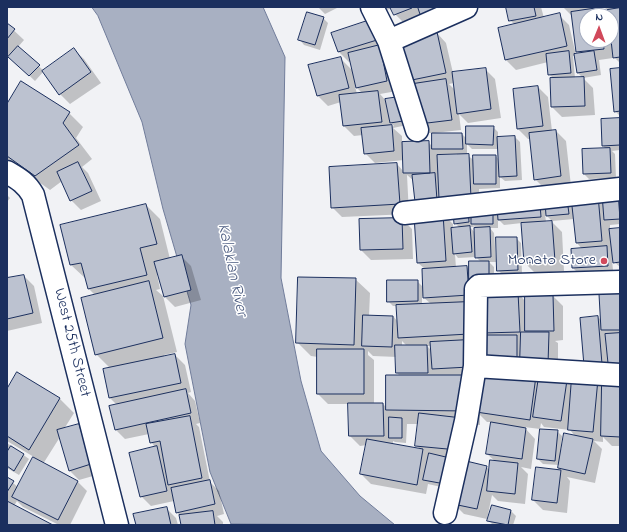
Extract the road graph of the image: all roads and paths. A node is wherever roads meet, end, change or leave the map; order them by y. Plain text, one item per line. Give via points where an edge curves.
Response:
1 (372, 7) edge
2 (466, 7) edge
3 (389, 41) junction
4 (417, 130) dead end
5 (7, 172) edge
6 (620, 189) edge
7 (404, 213) dead end
8 (620, 282) edge
9 (475, 366) junction
10 (620, 375) edge
11 (445, 513) dead end
12 (117, 525) edge

1 - 3 street
2 - 3 street
3 - 4 street
5 - 12 street, West 25th Street via 27,185 33,195
6 - 7 street
8 - 9 street via 478,286
9 - 10 street
9 - 11 street via 466,421

